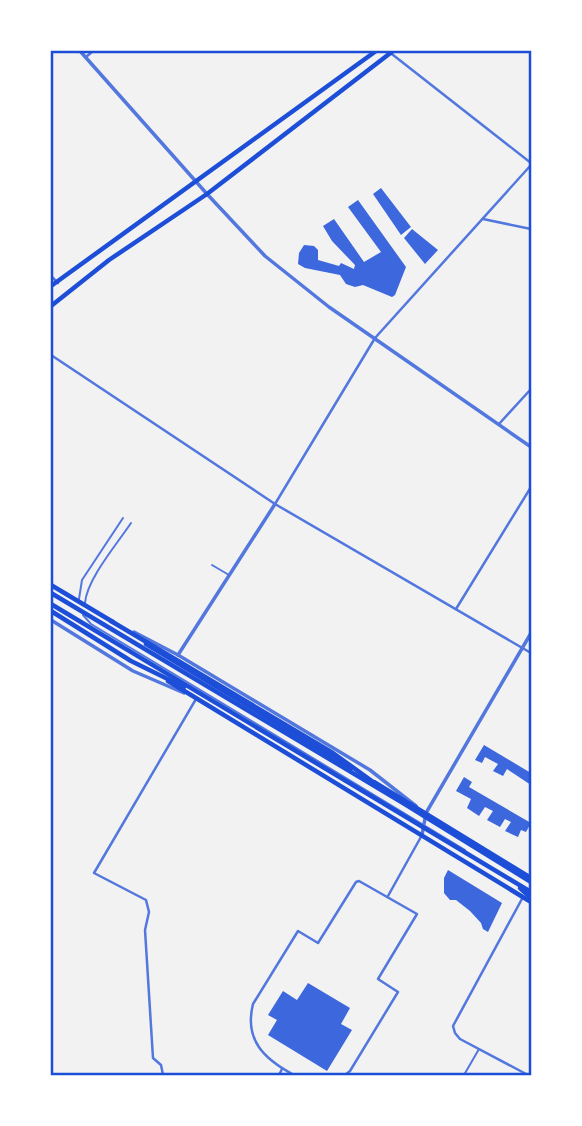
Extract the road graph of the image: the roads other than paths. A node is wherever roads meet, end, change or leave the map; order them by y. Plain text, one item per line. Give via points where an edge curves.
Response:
1 (80, 51) edge
2 (93, 51) edge
3 (376, 51) edge
4 (390, 51) edge
5 (86, 57) junction
6 (531, 164) edge
7 (195, 181) junction
8 (207, 194) junction
9 (483, 219) junction
10 (531, 229) edge
11 (51, 276) edge
12 (58, 283) junction
13 (51, 288) edge
14 (66, 292) junction
15 (51, 300) edge
16 (51, 306) edge
17 (375, 338) junction
18 (51, 355) edge
19 (531, 389) edge
20 (499, 425) junction
21 (531, 447) edge
22 (531, 487) edge
23 (275, 504) junction
24 (123, 518) dead end
25 (131, 523) dead end
26 (212, 565) dead end
27 (229, 575) junction
28 (51, 585) edge
29 (51, 593) edge
30 (51, 608) edge
31 (456, 609) junction
32 (51, 620) edge
33 (111, 621) junction
34 (98, 628) junction
35 (531, 633) edge
36 (522, 648) junction
37 (531, 653) edge
38 (175, 656) junction
39 (197, 696) junction
40 (403, 803) junction
41 (426, 813) junction
42 (422, 835) junction
43 (512, 880) junction
44 (531, 880) edge
45 (531, 892) edge
46 (388, 896) junction
47 (523, 897) junction
48 (531, 900) edge
49 (479, 1049) junction
50 (282, 1069) junction
51 (163, 1075) edge
52 (279, 1075) edge
53 (294, 1075) edge
54 (345, 1075) edge
55 (464, 1075) edge
56 (528, 1075) edge

1 - 5 street
2 - 5 street
3 - 7 main road
4 - 6 street
4 - 8 main road
5 - 7 street
6 - 9 street
7 - 8 street
7 - 12 main road
8 - 14 main road
8 - 17 street via 265,256
9 - 10 street
9 - 17 street
11 - 12 street
12 - 13 main road
14 - 15 main road
14 - 16 main road
17 - 20 street
17 - 23 street
18 - 23 street
19 - 20 street
20 - 21 street
22 - 31 street
23 - 27 street
23 - 31 street
24 - 34 street via 80,586 80,611
25 - 34 street via 87,593 86,611
26 - 27 street
27 - 38 street
28 - 33 main road
29 - 40 main road
30 - 39 main road via 131,661
31 - 36 street
32 - 39 street via 133,671
33 - 38 main road
33 - 41 main road
34 - 45 street
35 - 36 street
36 - 37 street
36 - 41 street
38 - 40 main road via 333,753
38 - 41 street via 370,770
39 - 42 main road
39 - 43 main road
39 - 51 street via 94,873 146,900 153,1058
40 - 44 main road
41 - 42 street
41 - 44 main road
42 - 46 street
42 - 47 main road
43 - 45 main road
43 - 48 main road
46 - 50 street via 356,882 318,943 298,931 253,1003 253,1038 259,1051
46 - 54 street via 417,914 378,979 398,992
47 - 48 main road
47 - 49 street via 453,1026 460,1039
49 - 55 street
49 - 56 street
50 - 52 street
50 - 53 street

